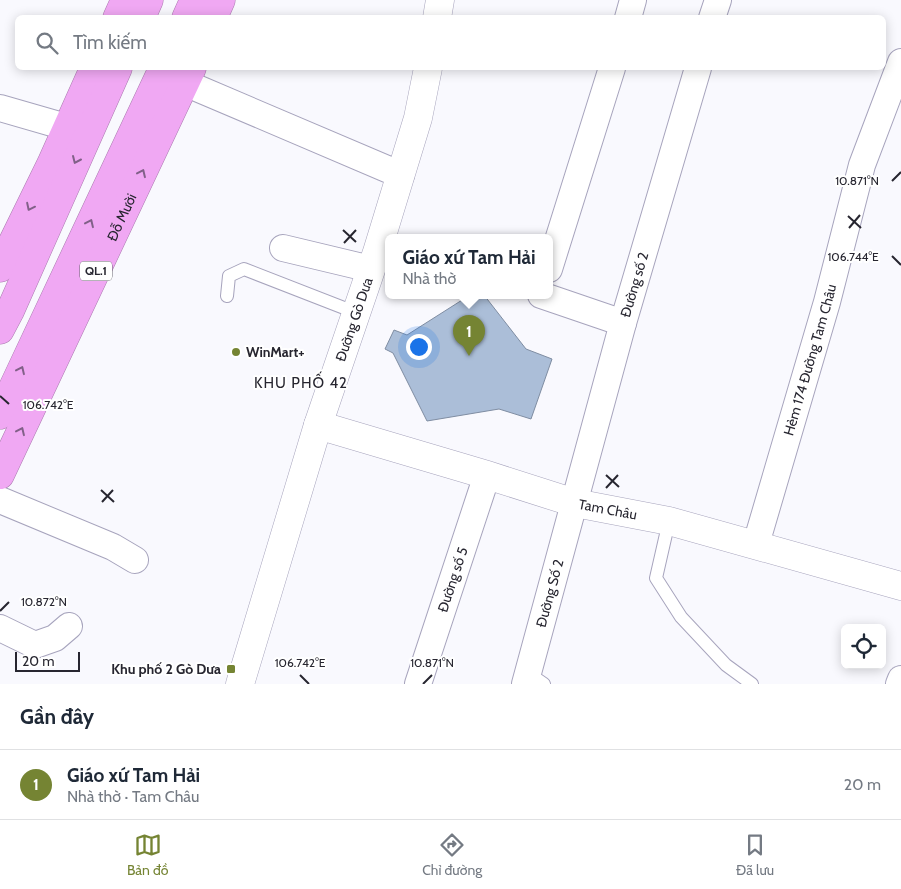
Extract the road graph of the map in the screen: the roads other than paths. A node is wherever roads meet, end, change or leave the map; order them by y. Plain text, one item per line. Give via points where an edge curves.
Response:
1 (125, 0) edge
2 (149, 0) edge
3 (194, 0) edge
4 (221, 0) edge
5 (440, 0) edge
6 (633, 0) edge
7 (718, 0) edge
8 (118, 15) edge
9 (142, 15) edge
10 (187, 15) edge
11 (214, 15) edge
12 (438, 15) edge
13 (629, 15) edge
14 (713, 15) edge
15 (901, 62) edge
16 (93, 70) edge
17 (117, 70) edge
18 (162, 70) edge
19 (428, 70) edge
20 (611, 70) edge
21 (697, 70) edge
22 (188, 75) edge
23 (0, 108) edge
24 (77, 131) junction
25 (401, 175) junction
26 (386, 234) edge
27 (385, 236) edge
28 (283, 248) dead end
29 (553, 256) edge
30 (379, 259) edge
31 (0, 268) edge
32 (227, 296) dead end
33 (553, 299) edge
34 (357, 313) junction
35 (623, 322) junction
36 (0, 330) edge
37 (0, 415) edge
38 (318, 425) junction
39 (0, 475) edge
40 (487, 475) junction
41 (0, 500) edge
42 (575, 503) junction
43 (669, 521) junction
44 (756, 544) junction
45 (135, 560) dead end
46 (901, 584) edge
47 (69, 626) dead end
48 (0, 628) edge
49 (901, 679) edge
50 (532, 680) edge
51 (240, 684) edge
52 (418, 684) edge
53 (752, 684) edge
54 (899, 684) edge

1 - 8 highway
2 - 9 highway
3 - 10 highway
4 - 11 highway
5 - 12 street
6 - 13 street
7 - 14 street
15 - 44 street, Hẻm 174 Đường Tam Châu via 862,165 828,302
16 - 24 highway
17 - 24 highway
37 -> 18 highway, Đỗ Mười / QL.1
19 - 25 street, Đường Gò Dưa
20 - 29 street
21 - 35 street, Đường số 2
22 - 25 street
39 -> 22 highway, Đỗ Mười / QL.1
23 - 24 street
24 -> 31 highway via 51,164
24 -> 36 highway
25 - 26 street, Đường Gò Dưa
27 - 30 street, Đường Gò Dưa
28 - 30 street
30 - 34 street, Đường Gò Dưa
32 - 34 lane via 229,276 244,269
33 - 35 street
34 - 38 street, Đường Gò Dưa
35 - 42 street, Đường số 2
38 - 40 street, Tam Châu
38 - 51 street, Đường Gò Dưa
40 - 42 street, Tam Châu
40 - 52 street, Đường số 5
41 - 45 street via 113,547
42 - 43 street, Tam Châu
42 - 50 street, Đường Số 2
43 - 44 street, Tam Châu
43 - 53 lane via 656,578 681,617 726,665
44 - 46 street, Tam Châu
47 - 48 street via 55,638 35,645
49 - 54 street

